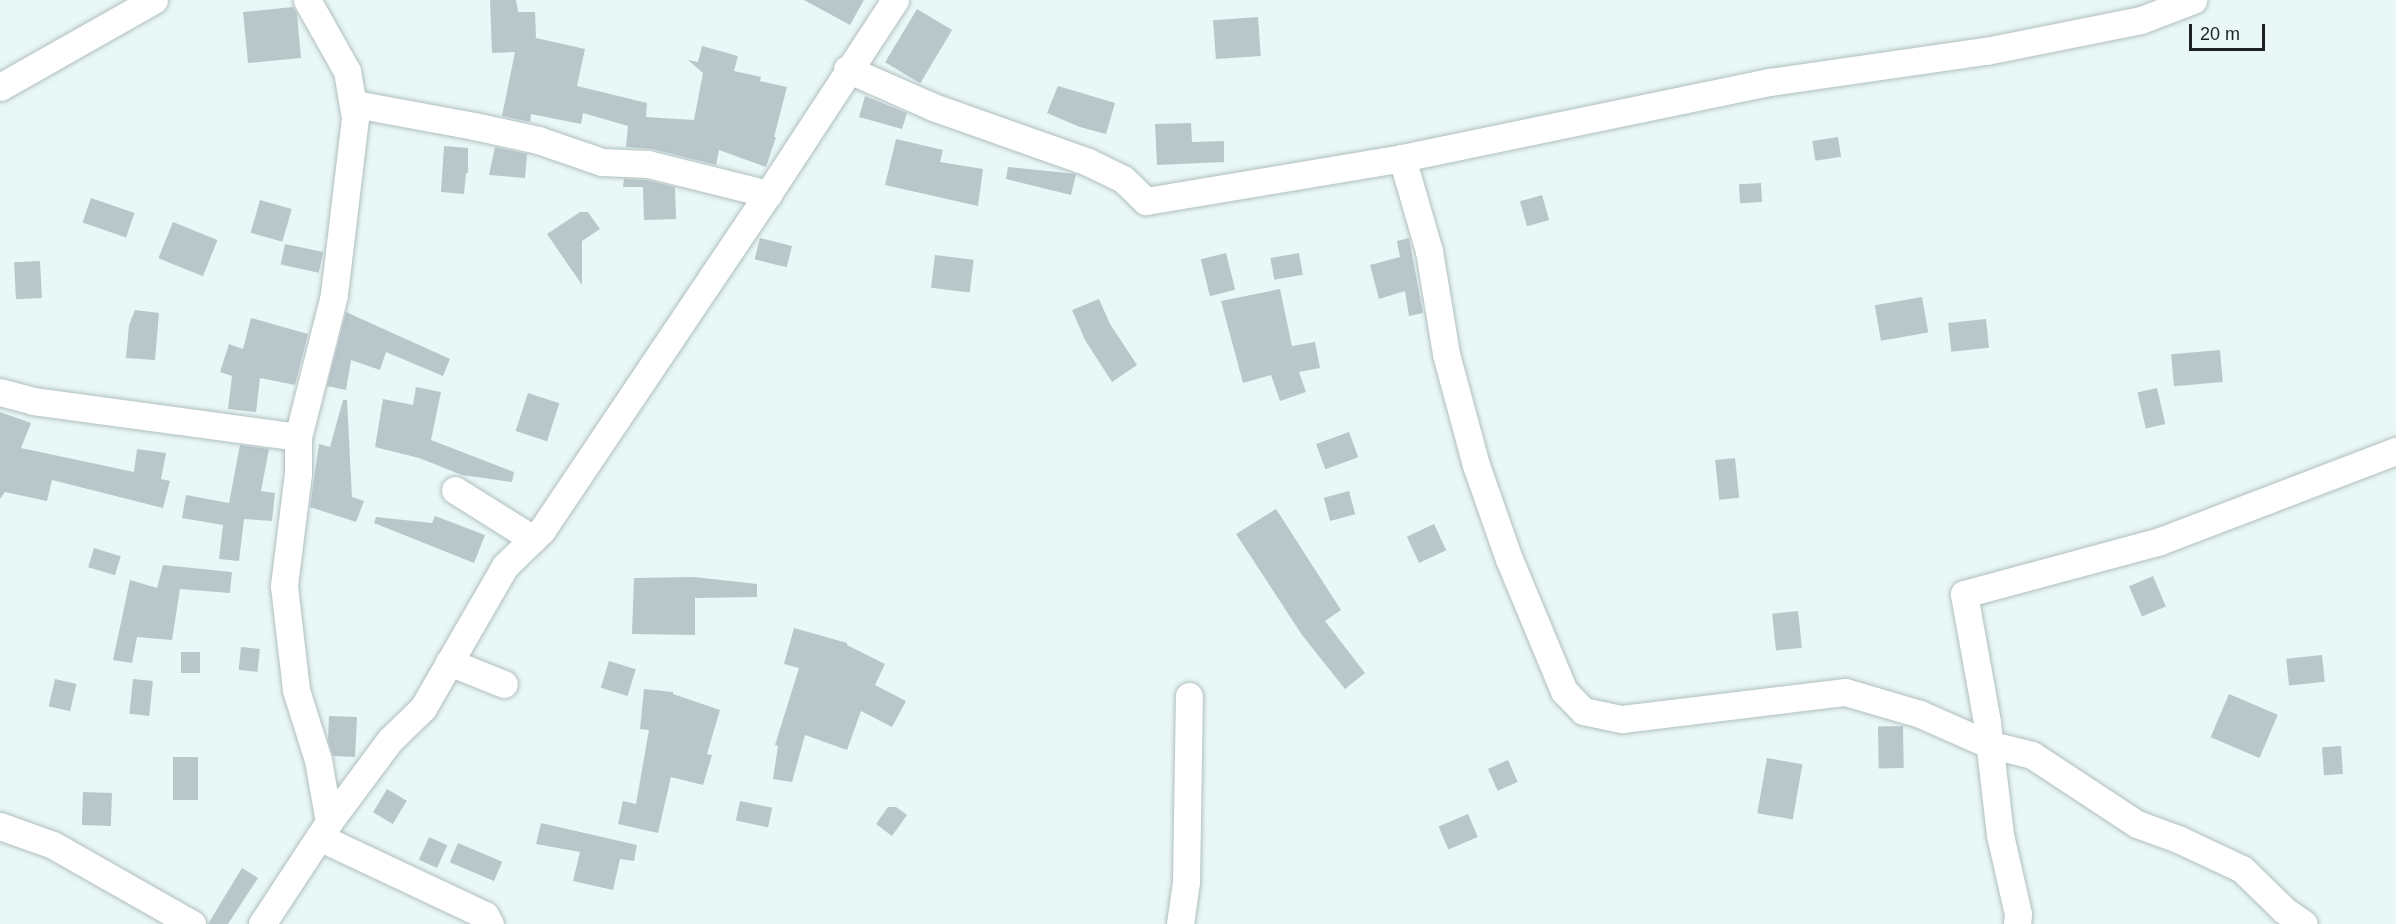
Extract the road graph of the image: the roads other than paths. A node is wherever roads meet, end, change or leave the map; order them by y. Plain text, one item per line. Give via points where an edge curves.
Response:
1 (154, 0) edge
2 (307, 0) edge
3 (895, 0) edge
4 (2193, 0) edge
5 (848, 69) junction
6 (0, 87) edge
7 (355, 104) junction
8 (1402, 158) junction
9 (768, 194) junction
10 (0, 392) edge
11 (298, 437) junction
12 (2396, 452) edge
13 (454, 490) dead end
14 (533, 539) junction
15 (450, 662) junction
16 (504, 684) dead end
17 (1189, 696) dead end
18 (1988, 744) junction
19 (0, 826) edge
20 (324, 830) junction
21 (493, 921) edge
22 (192, 924) edge
23 (262, 924) edge
24 (1180, 924) edge
25 (2017, 924) edge
26 (2304, 924) edge

1 - 6 street
2 - 7 street via 347,72
3 - 5 street
4 - 8 street via 2141,20 2019,45 1770,82
5 - 8 street via 933,107 1088,162 1123,178 1146,201
5 - 9 street
7 - 9 street via 485,128 538,140 602,162 648,164
7 - 11 street via 334,295
8 - 18 street via 1429,251 1446,354 1476,465 1509,559 1564,691 1583,711 1622,719 1845,692 1920,714
9 - 14 street
10 - 11 street
11 - 20 street via 298,473 284,586 296,690 318,760
12 - 18 street via 2160,541 1964,594
13 - 14 street
14 - 15 street via 505,566
15 - 16 street
15 - 20 street via 423,708 390,740
17 - 24 street via 1186,882
18 - 25 street
18 - 26 street via 2032,754 2137,824 2242,869
19 - 22 street via 53,845
20 - 21 street
20 - 23 street

